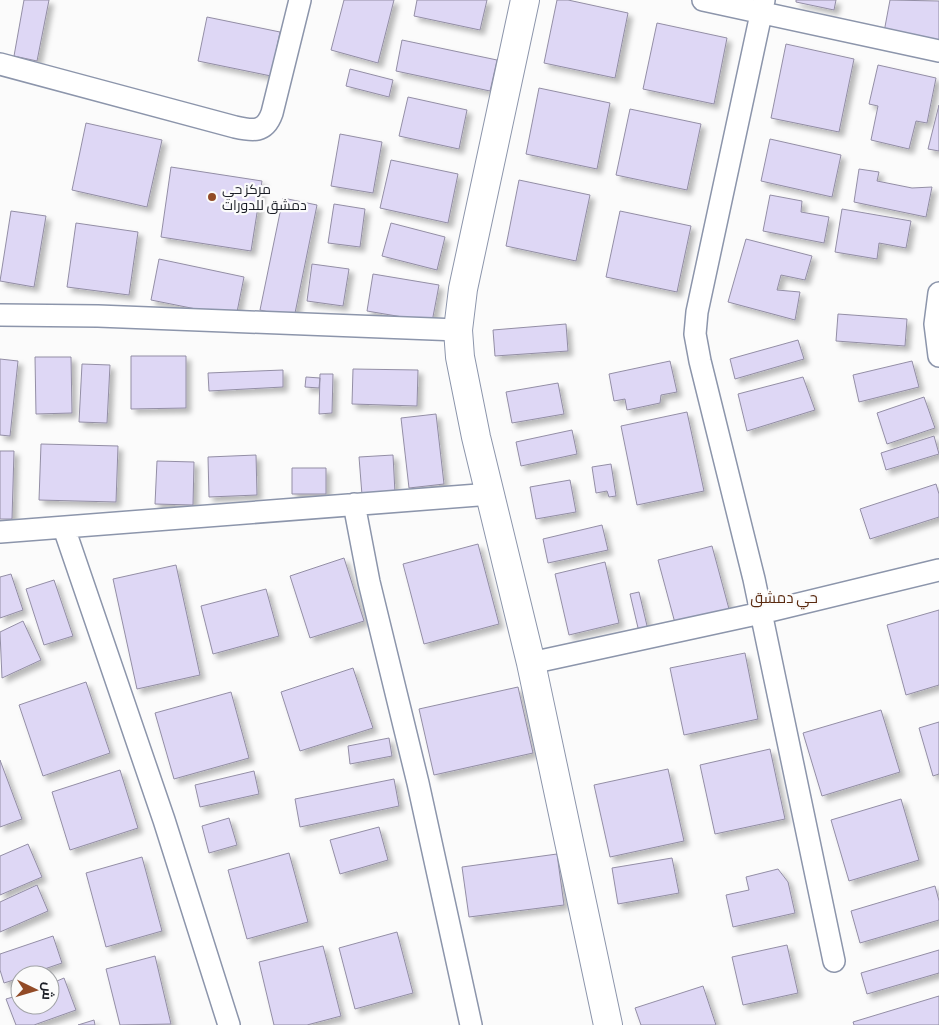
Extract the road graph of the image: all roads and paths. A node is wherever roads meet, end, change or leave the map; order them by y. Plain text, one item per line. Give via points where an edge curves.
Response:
1 (300, 0) edge
2 (525, 0) edge
3 (703, 0) edge
4 (763, 7) edge
5 (939, 51) edge
6 (0, 64) edge
7 (939, 293) edge
8 (0, 315) edge
9 (458, 330) junction
10 (939, 356) edge
11 (491, 494) junction
12 (354, 504) junction
13 (64, 528) junction
14 (0, 532) edge
15 (939, 570) edge
16 (761, 613) junction
17 (531, 663) junction
18 (834, 961) dead end
19 (229, 1025) edge
20 (471, 1025) edge
21 (608, 1025) edge

1 - 6 street via 272,113 266,126 259,130 235,127
2 - 9 street via 462,289
3 - 4 street
4 - 5 street
4 - 16 street via 695,322 700,361
7 - 10 street via 935,324
8 - 9 street
9 - 11 street via 460,357 476,437
11 - 12 street
11 - 17 street
12 - 13 street
12 - 20 street
13 - 14 street
13 - 19 street via 164,820
15 - 16 street
16 - 17 street
16 - 18 street
17 - 21 street

